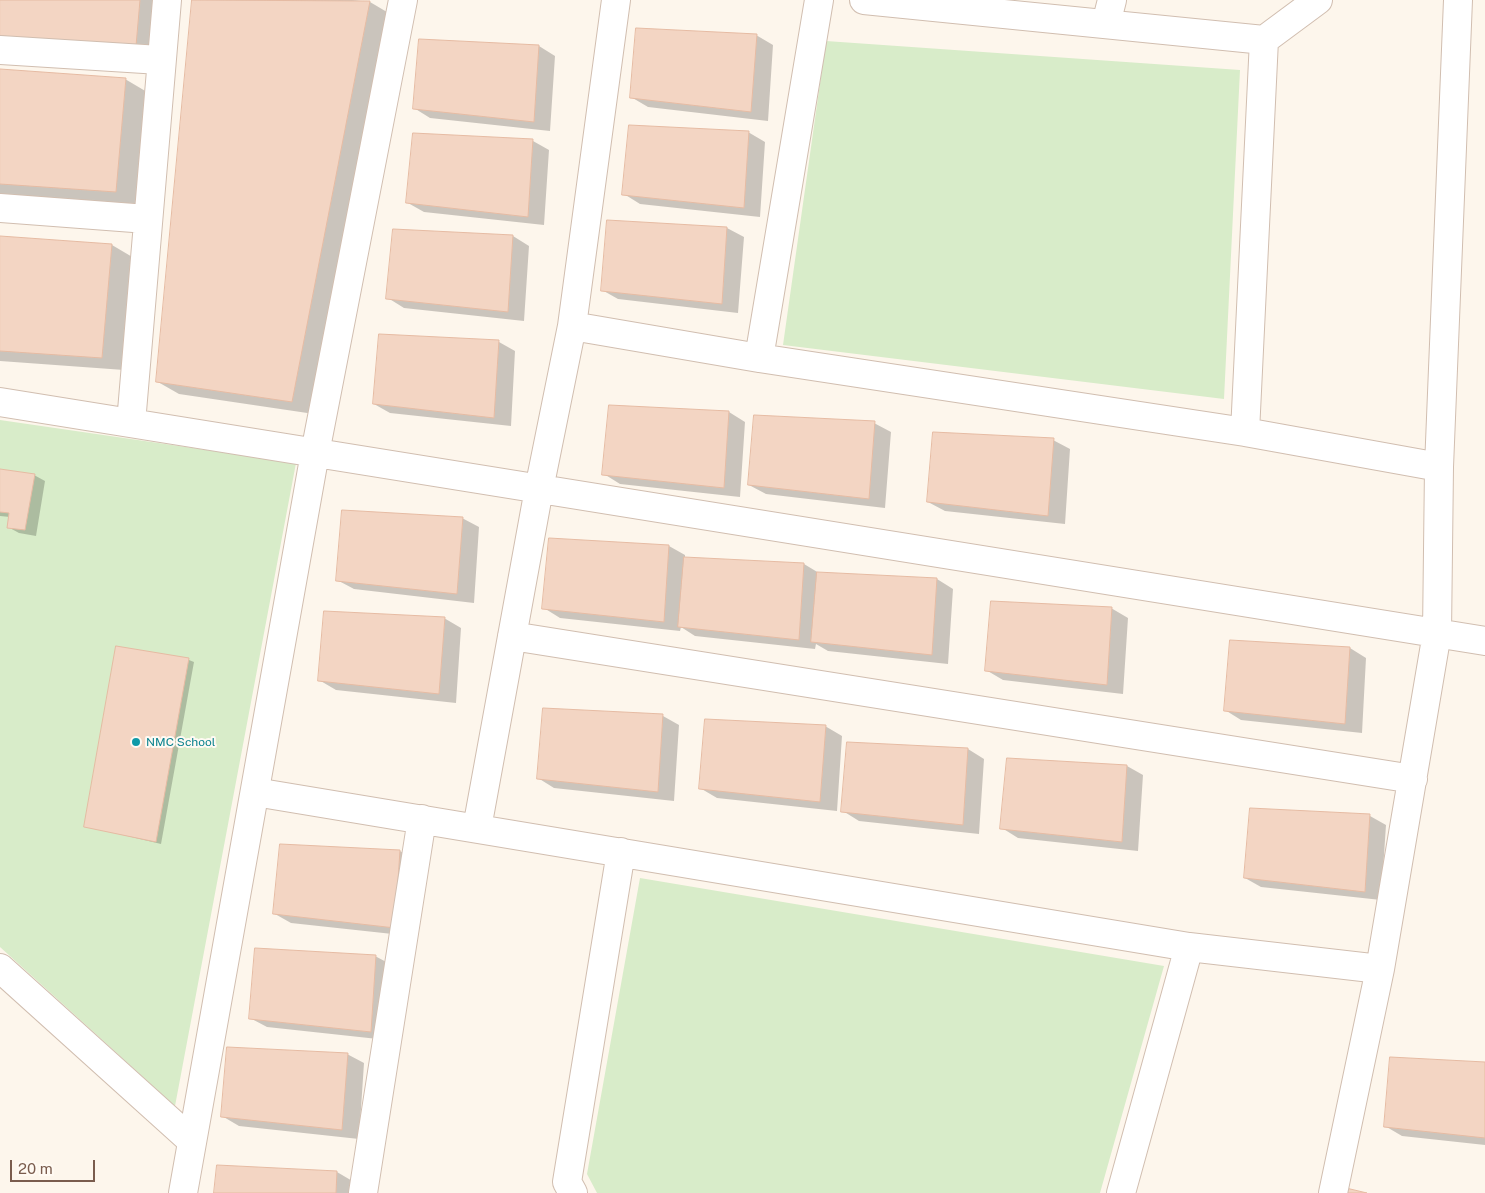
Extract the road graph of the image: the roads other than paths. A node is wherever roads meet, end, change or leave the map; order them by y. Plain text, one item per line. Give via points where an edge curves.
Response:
1 (167, 0) edge
2 (403, 0) edge
3 (616, 0) edge
4 (819, 0) edge
5 (864, 0) edge
6 (1318, 0) edge
7 (1458, 0) edge
8 (976, 5) edge
9 (1109, 12) edge
10 (1264, 40) junction
11 (0, 50) edge
12 (160, 60) junction
13 (0, 208) edge
14 (147, 220) junction
15 (572, 326) junction
16 (758, 358) junction
17 (0, 402) edge
18 (131, 423) junction
19 (1245, 432) junction
20 (315, 453) junction
21 (1439, 467) junction
22 (539, 489) junction
23 (1437, 633) junction
24 (512, 636) junction
25 (1485, 641) edge
26 (1413, 779) junction
27 (255, 792) junction
28 (422, 820) junction
29 (477, 828) junction
30 (621, 852) junction
31 (1189, 946) junction
32 (0, 968) edge
33 (1380, 969) junction
34 (192, 1141) junction
35 (183, 1193) edge
36 (363, 1193) edge
37 (573, 1193) edge
38 (1120, 1193) edge
39 (1333, 1193) edge

1 - 12 street
2 - 20 street
3 - 15 street
4 - 16 street
5 - 8 street
6 - 10 street
7 - 21 street
8 - 9 street
9 - 10 street
10 - 19 street
11 - 12 street
12 - 14 street
13 - 14 street
14 - 18 street
15 - 16 street
15 - 22 street
16 - 19 street
17 - 18 street
18 - 20 street
19 - 21 street
20 - 22 street
20 - 27 street
21 - 23 street
22 - 23 street
22 - 24 street
23 - 25 street
23 - 26 street
24 - 26 street
24 - 29 street
26 - 33 street
27 - 28 street
27 - 34 street
28 - 29 street
28 - 36 street
29 - 30 street
30 - 31 street
30 - 37 street via 567,1182
31 - 33 street
31 - 38 street
32 - 34 street
33 - 39 street
34 - 35 street

